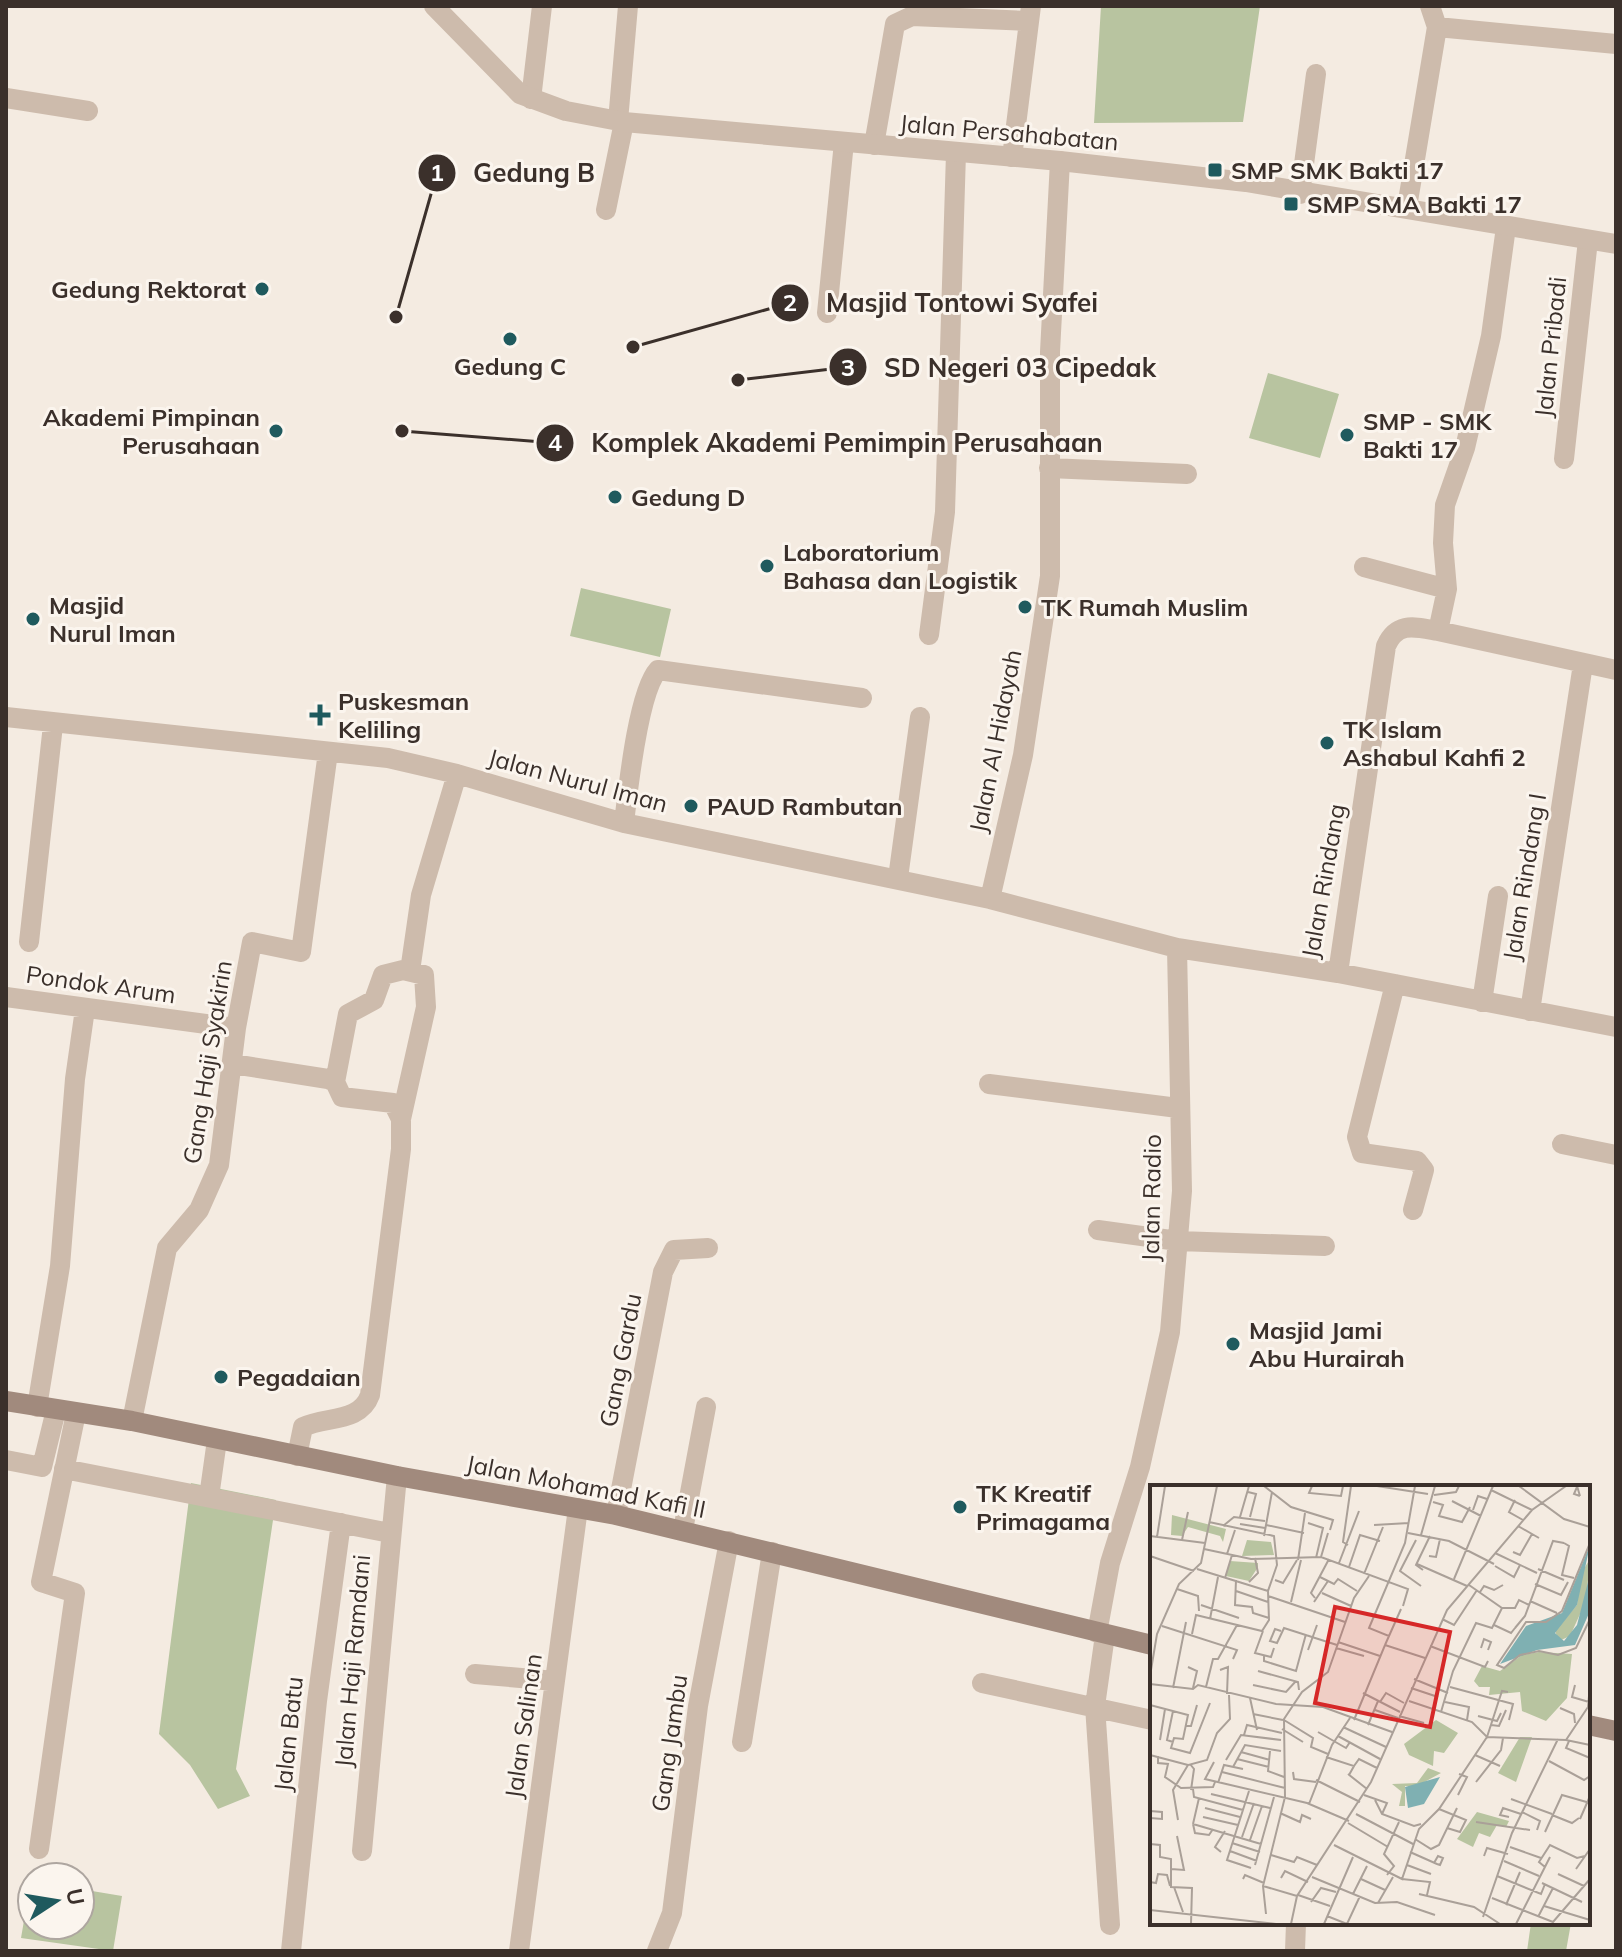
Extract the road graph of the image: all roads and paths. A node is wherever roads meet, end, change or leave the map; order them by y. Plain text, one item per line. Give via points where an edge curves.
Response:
1 (434, 6) edge
2 (542, 6) edge
3 (628, 6) edge
4 (1430, 6) edge
5 (1030, 13) edge
6 (1437, 27) junction
7 (1616, 44) edge
8 (1316, 74) dead end
9 (6, 98) edge
10 (531, 99) junction
11 (88, 111) dead end
12 (621, 121) junction
13 (844, 142) junction
14 (874, 145) junction
15 (956, 153) junction
16 (1012, 157) junction
17 (1060, 161) junction
18 (1300, 194) junction
19 (1407, 207) junction
20 (606, 210) dead end
21 (1506, 227) junction
22 (1588, 240) junction
23 (1616, 244) edge
24 (827, 313) dead end
25 (1564, 459) dead end
26 (1049, 468) junction
27 (1187, 474) dead end
28 (1364, 567) dead end
29 (1447, 589) junction
30 (1438, 631) junction
31 (929, 635) dead end
32 (1583, 664) junction
33 (1616, 670) edge
34 (862, 698) dead end
35 (6, 717) edge
36 (920, 717) dead end
37 (53, 725) junction
38 (328, 752) junction
39 (457, 774) junction
40 (624, 823) junction
41 (898, 878) junction
42 (1498, 896) dead end
43 (990, 899) junction
44 (29, 942) dead end
45 (1177, 948) junction
46 (410, 971) junction
47 (1338, 973) junction
48 (1395, 984) junction
49 (6, 997) edge
50 (1482, 1002) junction
51 (85, 1009) junction
52 (1530, 1011) junction
53 (1616, 1027) edge
54 (236, 1028) junction
55 (233, 1064) junction
56 (335, 1082) junction
57 (989, 1084) dead end
58 (1178, 1108) junction
59 (401, 1119) junction
60 (1562, 1144) dead end
61 (1616, 1155) edge
62 (1413, 1210) dead end
63 (1098, 1230) dead end
64 (1178, 1241) junction
65 (1325, 1246) dead end
66 (708, 1248) dead end
67 (6, 1401) edge
68 (706, 1407) dead end
69 (56, 1410) junction
70 (132, 1421) junction
71 (216, 1449) junction
72 (297, 1456) junction
73 (6, 1460) edge
74 (65, 1462) junction
75 (397, 1476) junction
76 (210, 1490) junction
77 (577, 1514) junction
78 (616, 1515) junction
79 (392, 1520) junction
80 (341, 1523) junction
81 (683, 1530) junction
82 (728, 1547) junction
83 (770, 1559) junction
84 (1102, 1639) junction
85 (1150, 1645) edge
86 (475, 1674) dead end
87 (555, 1681) junction
88 (982, 1683) dead end
89 (1095, 1706) junction
90 (1150, 1720) edge
91 (1590, 1725) edge
92 (1616, 1731) edge
93 (742, 1742) dead end
94 (39, 1849) dead end
95 (362, 1851) dead end
96 (1110, 1925) dead end
97 (1296, 1925) edge
98 (291, 1951) edge
99 (519, 1951) edge
100 (657, 1951) edge
101 (1295, 1951) edge

1 - 10 street, Jalan Persahabatan via 504,79
2 - 10 street
3 - 12 street
4 - 6 street
5 - 14 street via 912,16 895,24
5 - 16 street
6 - 7 street
6 - 19 street
8 - 18 street
9 - 11 street
10 - 12 street, Jalan Persahabatan
12 - 13 street, Jalan Persahabatan
12 - 20 street
13 - 14 street, Jalan Persahabatan
13 - 24 street
14 - 15 street, Jalan Persahabatan
15 - 16 street, Jalan Persahabatan
15 - 31 street via 945,512
16 - 17 street, Jalan Persahabatan
17 - 18 street, Jalan Persahabatan via 1246,182
17 - 26 street, Jalan Al Hidayah
18 - 19 street, Jalan Persahabatan
19 - 21 street, Jalan Persahabatan
21 - 22 street, Jalan Persahabatan
21 - 29 street via 1491,336 1465,448 1445,505
22 - 23 street, Jalan Persahabatan
22 - 25 street, Jalan Pribadi
26 - 27 street
26 - 43 street, Jalan Al Hidayah via 1050,576 1023,755
28 - 29 street
29 - 30 street
30 - 32 street, Jalan Rindang
30 - 47 street, Jalan Rindang via 1399,629 1386,646
32 - 33 street, Jalan Rindang
32 - 52 street, Jalan Rindang I
34 - 40 street via 658,670 641,720
35 - 37 street, Jalan Nurul Iman
36 - 41 street
37 - 38 street, Jalan Nurul Iman
37 - 44 street
38 - 39 street, Jalan Nurul Iman via 388,758
38 - 54 street, Gang Haji Syakirin via 301,952 252,942
39 - 40 street, Jalan Nurul Iman
39 - 46 street via 421,895
40 - 41 street, Jalan Nurul Iman
41 - 43 street, Jalan Nurul Iman
42 - 50 street
43 - 45 street
45 - 47 street, Jalan Rindang
45 - 58 street, Jalan Radio
46 - 56 street via 383,975 374,1000 348,1014
46 - 59 street via 424,975 428,994
47 - 48 street
48 - 50 street
48 - 62 street via 1357,1137 1362,1153 1422,1165
49 - 51 street, Pondok Arum
50 - 52 street
51 - 54 street, Pondok Arum
51 - 69 street via 60,1266
52 - 53 street
54 - 55 street, Gang Haji Syakirin
55 - 56 street
55 - 70 street, Gang Haji Syakirin via 219,1165 199,1210 167,1248
56 - 59 street via 342,1097 393,1103
57 - 58 street
58 - 64 street, Jalan Radio
59 - 72 street via 372,1390 358,1412 303,1427
60 - 61 street
63 - 64 street
64 - 65 street
64 - 84 street, Jalan Radio via 1170,1332 1140,1467 1110,1563
66 - 78 street, Gang Gardu via 674,1250 663,1272
67 - 69 main road, Jalan Mohamad Kafi II
68 - 81 street
69 - 70 main road, Jalan Mohamad Kafi II
69 - 73 street via 42,1467
69 - 74 street
70 - 71 main road, Jalan Mohamad Kafi II
71 - 72 main road, Jalan Mohamad Kafi II
71 - 76 street
72 - 75 main road, Jalan Mohamad Kafi II
74 - 76 street
74 - 94 street via 41,1582 75,1593
75 - 77 main road, Jalan Mohamad Kafi II
75 - 79 street, Jalan Haji Ramdani
76 - 80 street
77 - 78 main road, Jalan Mohamad Kafi II
77 - 87 street, Jalan Salinan
78 - 81 main road, Jalan Mohamad Kafi II
79 - 80 street
79 - 95 street, Jalan Haji Ramdani
80 - 98 street, Jalan Batu
81 - 82 main road, Jalan Mohamad Kafi II
82 - 83 main road, Jalan Mohamad Kafi II
82 - 100 street, Gang Jambu via 698,1706 672,1913
83 - 84 main road, Jalan Mohamad Kafi II
83 - 93 street
84 - 85 main road, Jalan Mohamad Kafi II
84 - 89 street, Jalan Radio
86 - 87 street
87 - 99 street, Jalan Salinan
88 - 89 street
89 - 90 street
89 - 96 street, Jalan Radio
91 - 92 main road
97 - 101 street

